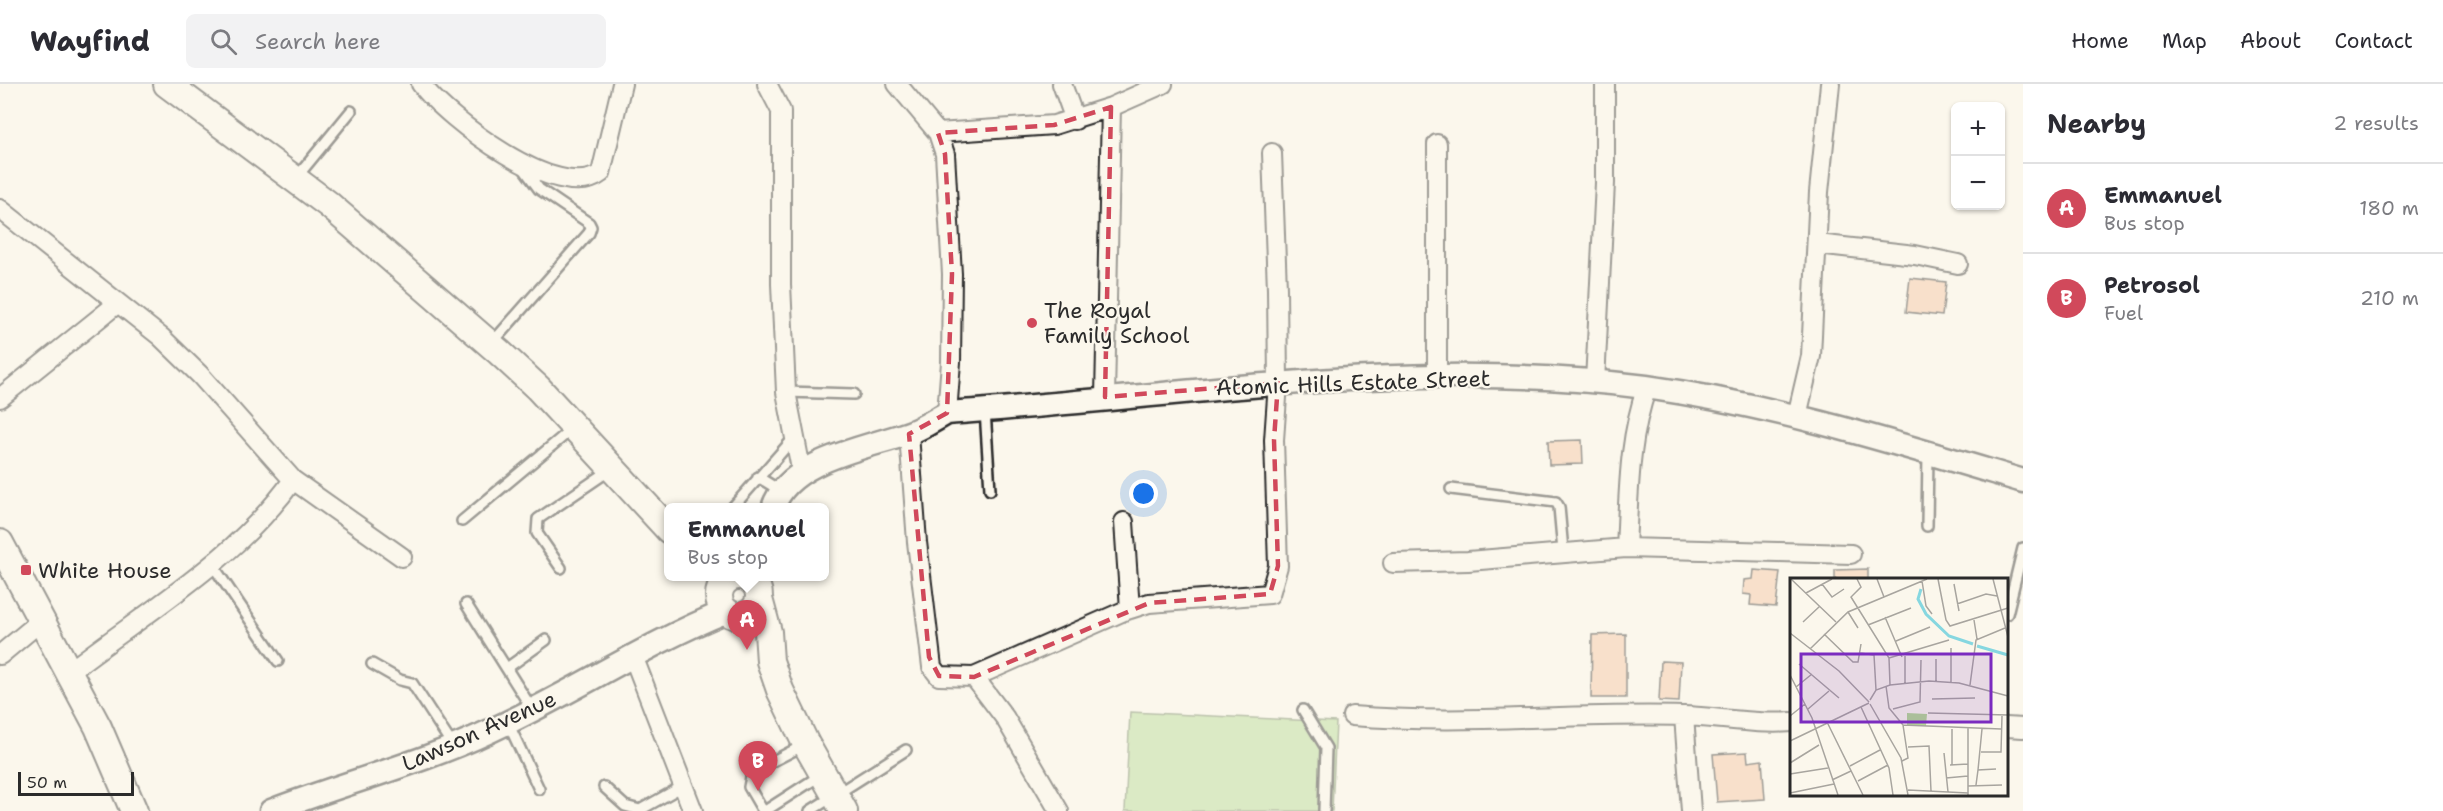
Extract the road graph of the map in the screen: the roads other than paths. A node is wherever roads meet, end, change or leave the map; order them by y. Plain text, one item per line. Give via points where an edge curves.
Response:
1 (167, 84) edge
2 (421, 84) edge
3 (622, 84) edge
4 (767, 84) edge
5 (897, 84) edge
6 (1062, 84) edge
7 (1163, 84) edge
8 (1605, 84) edge
9 (1830, 84) edge
10 (1111, 107) junction
11 (351, 111) dead end
12 (1076, 120) junction
13 (938, 133) junction
14 (1437, 144) dead end
15 (1272, 153) dead end
16 (519, 162) junction
17 (294, 180) junction
18 (0, 209) edge
19 (1817, 244) junction
20 (1958, 264) dead end
21 (118, 303) junction
22 (490, 345) junction
23 (1437, 376) junction
24 (1595, 382) junction
25 (1278, 383) junction
26 (1647, 387) junction
27 (786, 392) junction
28 (855, 394) dead end
29 (0, 398) edge
30 (1106, 398) junction
31 (985, 410) junction
32 (947, 413) junction
33 (1797, 416) junction
34 (574, 428) junction
35 (909, 434) junction
36 (794, 438) junction
37 (1928, 453) junction
38 (612, 469) junction
39 (802, 474) junction
40 (758, 477) junction
41 (293, 480) junction
42 (2023, 481) edge
43 (1451, 489) dead end
44 (990, 490) dead end
45 (777, 499) edge
46 (735, 503) edge
47 (462, 521) dead end
48 (1124, 522) dead end
49 (664, 525) edge
50 (1927, 526) dead end
51 (0, 543) edge
52 (1626, 548) junction
53 (2023, 548) edge
54 (1563, 551) junction
55 (1851, 554) dead end
56 (402, 557) dead end
57 (1393, 563) dead end
58 (212, 564) junction
59 (561, 568) dead end
60 (733, 589) edge
61 (466, 604) dead end
62 (1130, 609) junction
63 (2008, 610) edge
64 (42, 620) junction
65 (546, 640) dead end
66 (0, 655) edge
67 (633, 656) junction
68 (278, 661) dead end
69 (372, 664) dead end
70 (507, 668) junction
71 (70, 671) junction
72 (974, 677) junction
73 (533, 710) junction
74 (1303, 710) dead end
75 (1352, 716) dead end
76 (1684, 716) junction
77 (1790, 722) edge
78 (508, 723) junction
79 (2008, 727) edge
80 (2023, 728) edge
81 (806, 744) junction
82 (453, 746) junction
83 (906, 750) dead end
84 (822, 775) junction
85 (683, 786) junction
86 (604, 787) dead end
87 (538, 789) dead end
88 (839, 804) edge
89 (275, 810) edge
90 (134, 811) edge
91 (693, 811) edge
92 (764, 811) edge
93 (810, 811) edge
94 (1059, 811) edge
95 (1324, 811) edge
96 (1691, 811) edge

1 - 17 main road
2 - 16 street via 465,127
3 - 16 street via 601,173 593,180 581,182 554,176
4 - 27 street via 781,111 781,284
5 - 13 street
6 - 12 street
7 - 10 street
8 - 24 street via 1605,183
9 - 19 street
10 - 12 street
10 - 30 street
11 - 17 lane
12 - 13 street
13 - 32 street via 945,154 951,274
14 - 23 street
15 - 25 street
16 - 22 lane via 538,189 591,227
17 - 22 main road via 337,212
18 - 21 street
19 - 20 street
19 - 33 street via 1811,356
21 - 29 street
21 - 41 street via 200,375
22 - 34 main road via 538,388
23 - 24 street, Atomic Hills Estate Street
23 - 25 street, Atomic Hills Estate Street
24 - 26 street, Atomic Hills Estate Street
25 - 30 street, Atomic Hills Estate Street
25 - 62 street via 1274,440 1278,566 1270,594 1149,603
26 - 33 street, Atomic Hills Estate Street
26 - 52 street via 1635,420
27 - 28 lane
27 - 36 street
30 - 31 street, Atomic Hills Estate Street
31 - 32 street, Atomic Hills Estate Street
31 - 44 lane
32 - 35 street, Atomic Hills Estate Street
33 - 37 street, Atomic Hills Estate Street
34 - 38 main road
34 - 47 lane
35 - 39 street, Atomic Hills Estate Street via 850,450
35 - 72 street via 932,667 939,676
36 - 39 street
36 - 40 lane
37 - 42 street, Atomic Hills Estate Street
37 - 50 lane
38 - 49 main road
38 - 59 lane via 538,519 537,534
39 - 45 street, Atomic Hills Estate Street
40 - 45 lane
40 - 46 lane
41 - 56 street
41 - 58 street via 254,526
43 - 54 lane via 1556,502
48 - 62 street
51 - 64 main road
52 - 54 street
52 - 55 street
53 - 63 lane
54 - 57 street via 1468,561
58 - 68 lane
58 - 71 street
60 - 67 street, Lawson Avenue via 678,631
60 - 81 main road via 768,632 770,661
61 - 70 lane
62 - 72 street
64 - 66 street
64 - 71 main road
65 - 70 lane
67 - 73 street, Lawson Avenue
67 - 85 street
69 - 82 lane via 412,683
70 - 73 lane
71 - 90 main road
72 - 94 street via 1005,718
73 - 78 street, Lawson Avenue
74 - 95 lane via 1326,748
75 - 76 street
76 - 77 street via 1764,724
76 - 96 street
78 - 82 street, Lawson Avenue
78 - 87 lane
79 - 80 street
81 - 84 main road
81 - 92 lane via 752,772 748,787
82 - 89 street, Lawson Avenue
83 - 88 lane
84 - 88 main road
84 - 92 lane
85 - 86 lane via 640,810 625,806
85 - 91 street
88 - 93 lane

